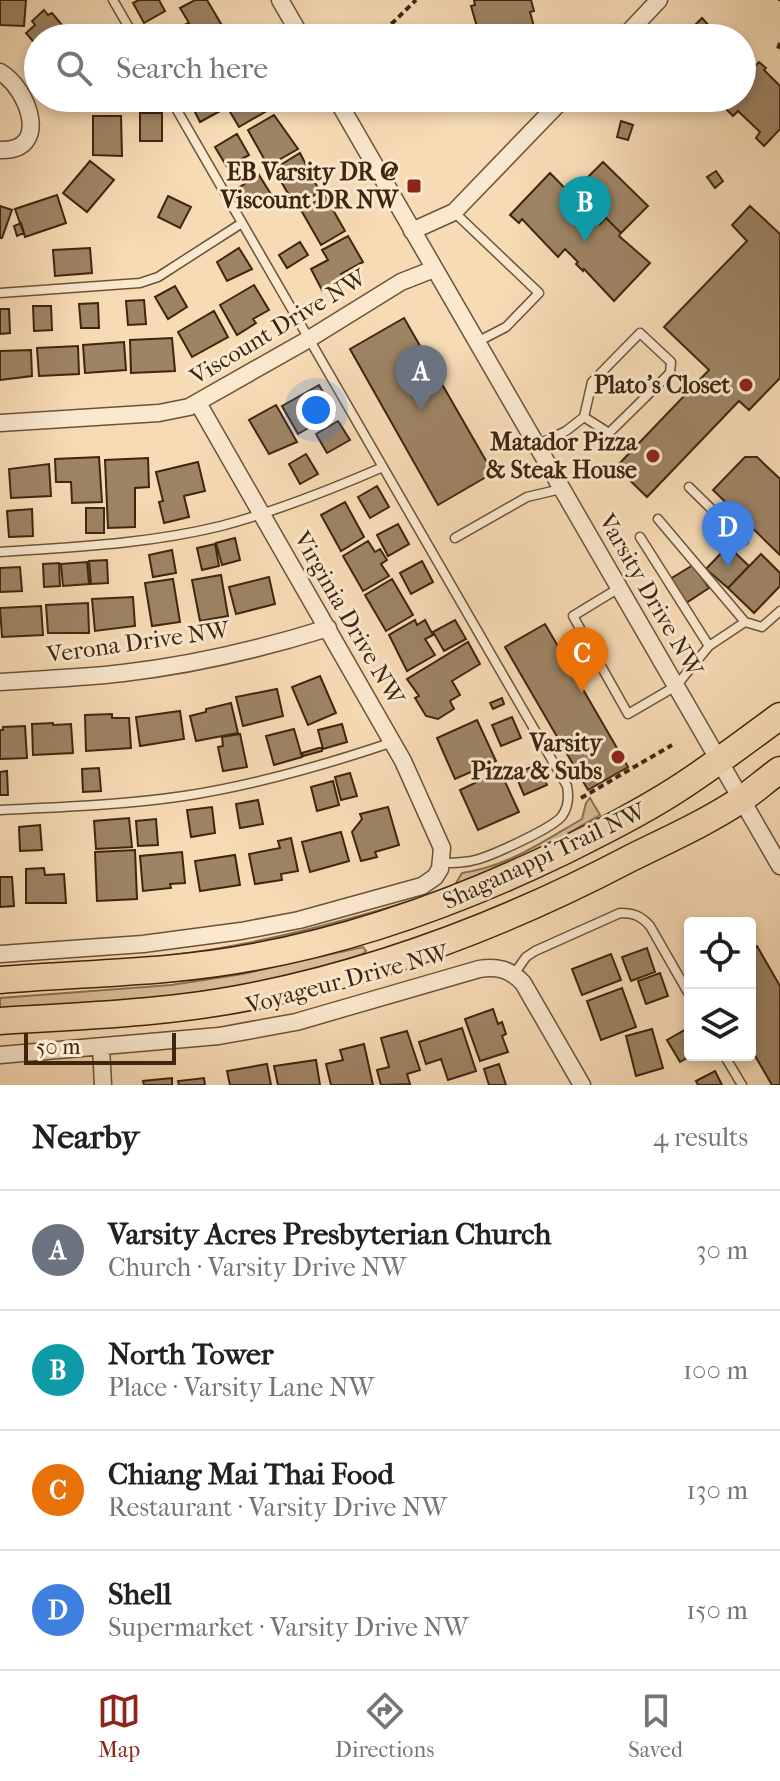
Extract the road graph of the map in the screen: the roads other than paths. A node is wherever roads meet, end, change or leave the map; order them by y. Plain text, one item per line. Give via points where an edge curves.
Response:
1 (113, 0) edge
2 (280, 0) edge
3 (659, 0) edge
4 (127, 24) edge
5 (294, 24) edge
6 (636, 24) edge
7 (0, 72) edge
8 (24, 100) edge
9 (28, 112) edge
10 (178, 112) edge
11 (344, 112) edge
12 (550, 112) edge
13 (0, 150) edge
14 (454, 212) junction
15 (242, 223) junction
16 (412, 231) junction
17 (434, 269) junction
18 (0, 293) edge
19 (309, 339) junction
20 (476, 342) junction
21 (198, 403) junction
22 (584, 417) junction
23 (0, 423) edge
24 (536, 445) junction
25 (383, 467) junction
26 (689, 487) dead end
27 (562, 488) junction
28 (262, 514) junction
29 (658, 519) dead end
30 (640, 537) dead end
31 (455, 538) dead end
32 (744, 541) dead end
33 (0, 552) edge
34 (620, 588) junction
35 (780, 611) edge
36 (745, 622) junction
37 (328, 628) junction
38 (709, 646) junction
39 (0, 682) edge
40 (676, 686) junction
41 (780, 716) edge
42 (393, 742) junction
43 (718, 761) junction
44 (780, 770) edge
45 (741, 799) junction
46 (0, 810) edge
47 (441, 863) junction
48 (780, 866) edge
49 (0, 954) edge
50 (514, 974) junction
51 (0, 980) edge
52 (686, 989) edge
53 (0, 1021) edge
54 (101, 1047) junction
55 (0, 1055) edge
56 (728, 1061) edge
57 (103, 1085) edge
58 (581, 1085) edge
59 (742, 1085) edge

1 - 4 lane
2 - 5 street
3 - 6 street
7 - 8 street
9 - 13 street via 31,123 26,140 12,150
10 - 15 lane
11 - 16 street, Varsity Drive NW
12 - 14 street
14 - 16 street
14 - 20 lane via 539,293 506,327
15 - 18 lane via 140,283
15 - 19 lane
16 - 17 street, Varsity Drive NW
17 - 19 street, Viscount Drive NW via 401,282
17 - 20 street, Varsity Drive NW
19 - 21 street, Viscount Drive NW
19 - 25 lane
20 - 24 street, Varsity Drive NW
21 - 23 street, Viscount Drive NW via 159,413
21 - 28 street, Virginia Drive NW
22 - 22 lane via 592,382 640,333 671,362 670,373 609,433
22 - 24 lane
24 - 27 street, Varsity Drive NW
25 - 28 lane
25 - 47 lane via 564,777 569,796 554,824 482,858
26 - 32 lane
27 - 31 lane via 527,497
27 - 34 street, Varsity Drive NW
28 - 33 lane via 162,538
28 - 37 street, Virginia Drive NW
29 - 36 lane
30 - 38 lane
34 - 40 street, Varsity Drive NW
34 - 40 lane via 573,616 628,714
35 - 36 lane via 762,627
36 - 38 lane
37 - 39 street, Verona Drive NW via 176,666
37 - 42 street, Virginia Drive NW
38 - 40 lane
40 - 43 street, Varsity Drive NW
41 - 43 main road, Shaganappi Trail NW
42 - 46 lane via 313,769 186,796
42 - 47 street, Virginia Drive NW via 442,848
43 - 45 street, Varsity Drive NW
43 - 51 main road, Shaganappi Trail NW via 611,828 503,881 413,917 252,957
44 - 45 main road, Shaganappi Trail NW
45 - 48 street, Varsity Drive NW
45 - 53 main road, Shaganappi Trail NW via 563,894 422,952 251,997
47 - 49 street via 435,877 422,886 299,920 185,940
50 - 52 lane via 535,951 620,913 631,913 650,926
50 - 54 street, Voyageur Drive NW via 502,968 479,969 296,1022 219,1036
50 - 58 street
54 - 55 street, Voyageur Drive NW
54 - 57 street
56 - 59 lane

